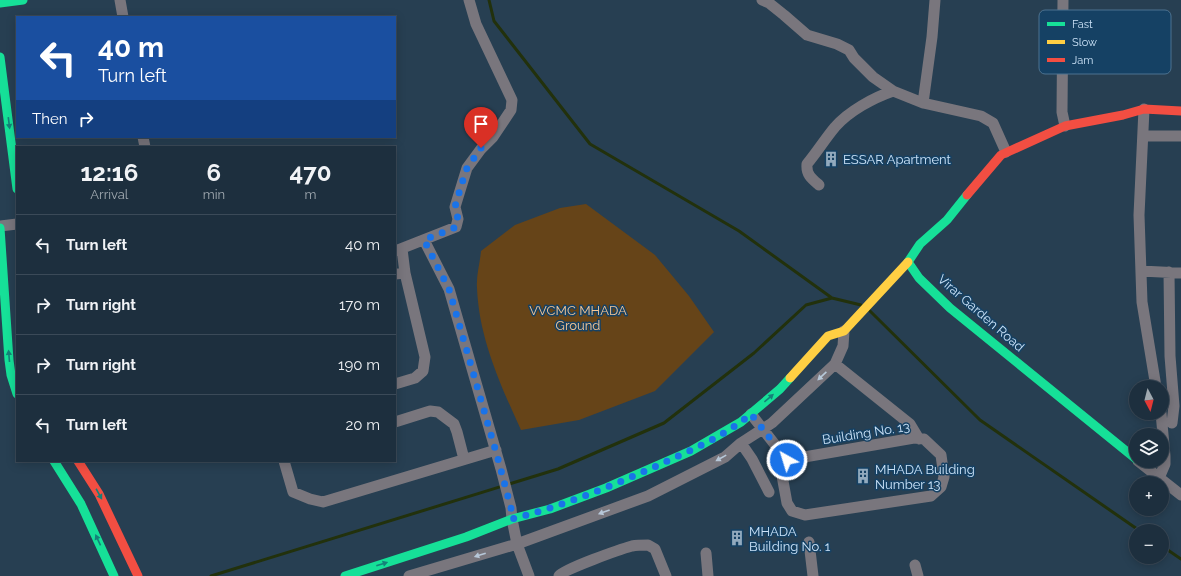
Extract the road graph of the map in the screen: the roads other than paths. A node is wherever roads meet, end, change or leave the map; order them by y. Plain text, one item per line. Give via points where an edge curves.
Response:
1 (23, 0) edge
2 (120, 0) edge
3 (469, 0) edge
4 (762, 0) edge
5 (935, 0) edge
6 (1063, 0) edge
7 (0, 3) edge
8 (1063, 10) edge
9 (123, 16) edge
10 (0, 57) edge
11 (1062, 74) edge
12 (893, 91) junction
13 (923, 103) junction
14 (1144, 110) junction
15 (1181, 111) edge
16 (1065, 126) junction
17 (1143, 136) junction
18 (1181, 136) edge
19 (1006, 152) junction
20 (16, 181) edge
21 (819, 185) dead end
22 (16, 224) edge
23 (0, 227) edge
24 (424, 240) junction
25 (398, 250) edge
26 (908, 262) junction
27 (1141, 271) junction
28 (1169, 272) junction
29 (400, 273) edge
30 (1181, 273) edge
31 (848, 328) junction
32 (835, 364) junction
33 (14, 374) edge
34 (1155, 380) edge
35 (396, 384) edge
36 (16, 387) edge
37 (751, 414) junction
38 (1169, 420) edge
39 (396, 422) edge
40 (762, 429) junction
41 (919, 438) junction
42 (741, 443) junction
43 (496, 450) junction
44 (1129, 453) edge
45 (464, 459) junction
46 (787, 460) junction
47 (55, 462) edge
48 (79, 462) edge
49 (284, 462) edge
50 (1147, 468) edge
51 (1157, 476) edge
52 (1160, 476) edge
53 (1169, 486) edge
54 (769, 492) dead end
55 (1181, 495) edge
56 (512, 513) junction
57 (809, 542) dead end
58 (517, 544) junction
59 (706, 553) dead end
60 (120, 562) junction
61 (114, 576) edge
62 (138, 576) edge
63 (345, 576) edge
64 (410, 576) edge
65 (529, 576) edge
66 (559, 576) edge
67 (666, 576) edge
68 (708, 576) edge
69 (813, 576) edge

1 - 7 street
2 - 9 street
3 - 24 street via 476,24 512,100 512,105 493,136 467,168 455,207 458,219 456,227
4 - 12 street via 808,35 849,50 873,77
5 - 13 street
6 - 8 street
10 -> 20 street
11 - 16 street via 1062,112
12 - 13 street
12 - 21 street via 858,108 829,134 807,164 809,176
13 - 19 street via 981,116 993,123
14 - 15 street
14 - 16 street
14 - 17 street
16 - 19 street
17 - 18 street
17 - 27 street via 1139,215
19 - 26 street via 947,220 920,244
22 - 23 street
33 -> 23 street via 9,360
24 - 25 street
24 - 43 street via 449,289
25 - 29 street
26 - 31 street
26 - 44 street, Virar Garden Road via 919,278 950,308
27 - 28 street
27 - 34 street via 1142,302
28 - 30 street
28 - 38 street via 1170,356 1174,406
29 - 35 street via 425,356 423,370 415,378
31 - 32 street
37 -> 31 street via 780,389 828,336
32 -> 40 street via 772,423
32 - 41 street via 910,424
33 - 36 street
37 - 40 street
37 - 56 street via 691,451 606,488 550,509
38 - 52 street via 1165,464
39 - 45 street via 430,411 438,412 454,424
40 - 42 street
40 - 46 street
41 - 46 street, Building No. 13
41 - 46 street, Building No. 13 via 924,439 941,455 944,477 941,487 931,496 805,515 792,511 787,503 781,470
42 - 54 street
42 -> 58 street via 725,457 648,496
43 - 45 street
43 - 56 street
45 - 49 street via 323,502 310,500 293,492
60 -> 47 street
48 -> 60 street via 99,494
50 - 51 street
53 - 55 street
56 - 58 street
63 -> 56 street via 466,537
57 - 69 street
58 -> 64 street
58 - 65 street
59 - 68 street
60 - 61 street
60 - 62 street
66 - 67 street via 572,568 631,547 648,544 655,549

